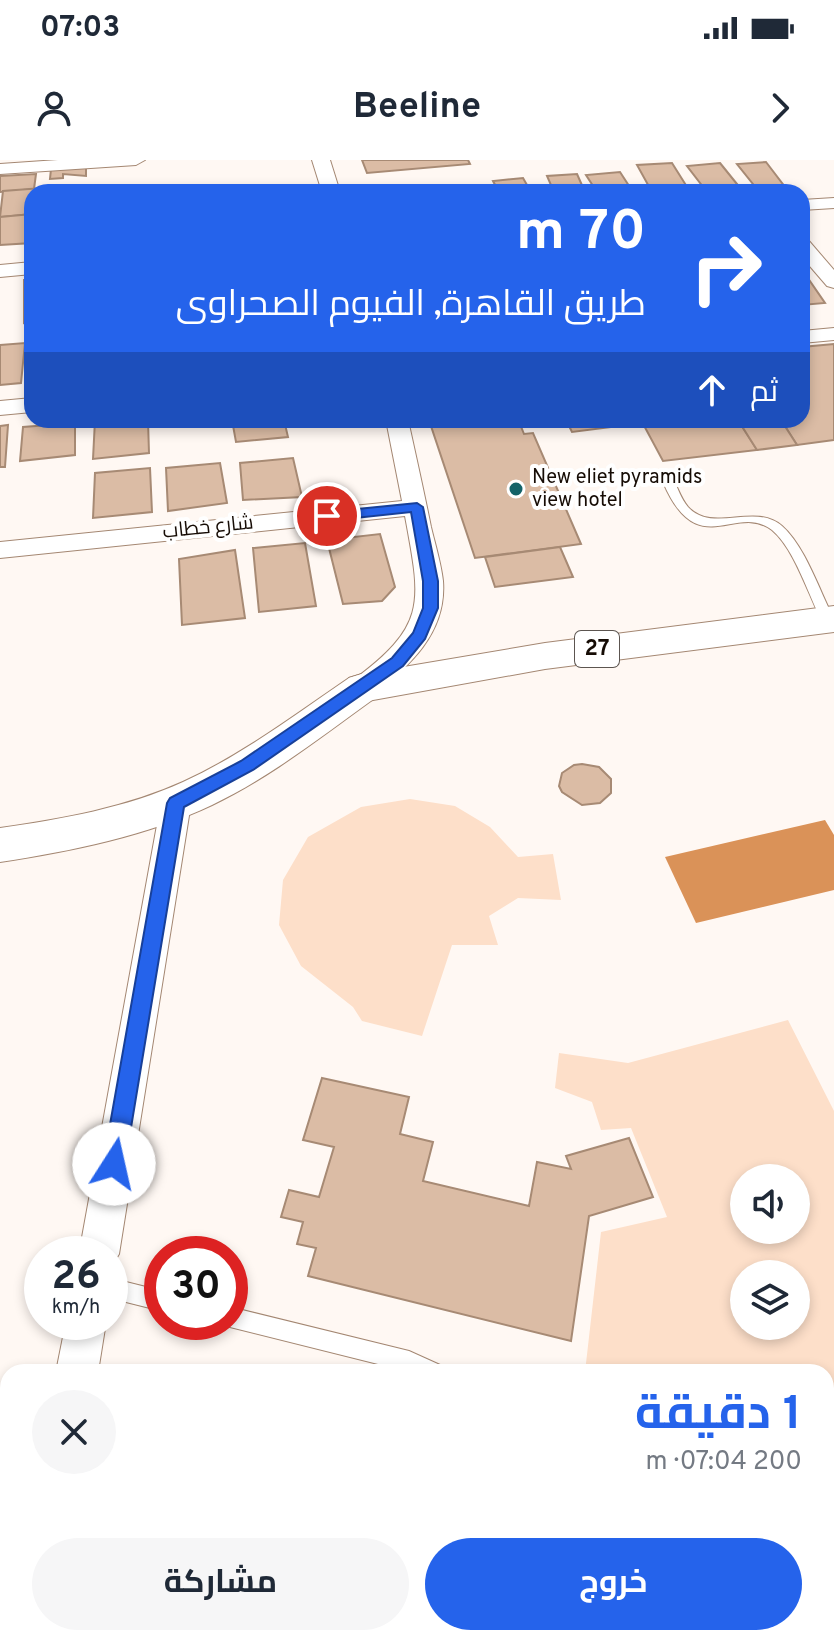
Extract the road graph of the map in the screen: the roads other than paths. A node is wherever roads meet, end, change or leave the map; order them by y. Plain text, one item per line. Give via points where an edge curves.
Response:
1 (136, 160) edge
2 (321, 160) edge
3 (0, 169) edge
4 (328, 184) edge
5 (834, 203) edge
6 (810, 204) edge
7 (810, 254) edge
8 (24, 269) edge
9 (0, 271) edge
10 (834, 282) edge
11 (834, 334) edge
12 (810, 336) edge
13 (24, 406) edge
14 (0, 408) edge
15 (399, 428) edge
16 (669, 482) dead end
17 (417, 507) junction
18 (0, 550) edge
19 (831, 620) edge
20 (362, 688) junction
21 (176, 803) junction
22 (0, 845) edge
23 (102, 1236) edge
24 (248, 1321) edge
25 (83, 1340) edge
26 (78, 1364) edge
27 (416, 1364) edge

1 - 3 street
2 - 4 street
5 - 6 street
7 - 10 street
8 - 9 street
11 - 12 street
13 - 14 street
15 - 17 street
16 - 19 lane via 683,509 695,518 713,523 760,521 776,527
17 - 18 street, شارع خطاب
17 - 20 street via 430,608 419,635 397,662
19 - 20 main road, 27 via 545,656
20 - 21 main road via 247,765
21 - 22 main road
21 - 23 street
24 - 27 lane
25 - 26 street

